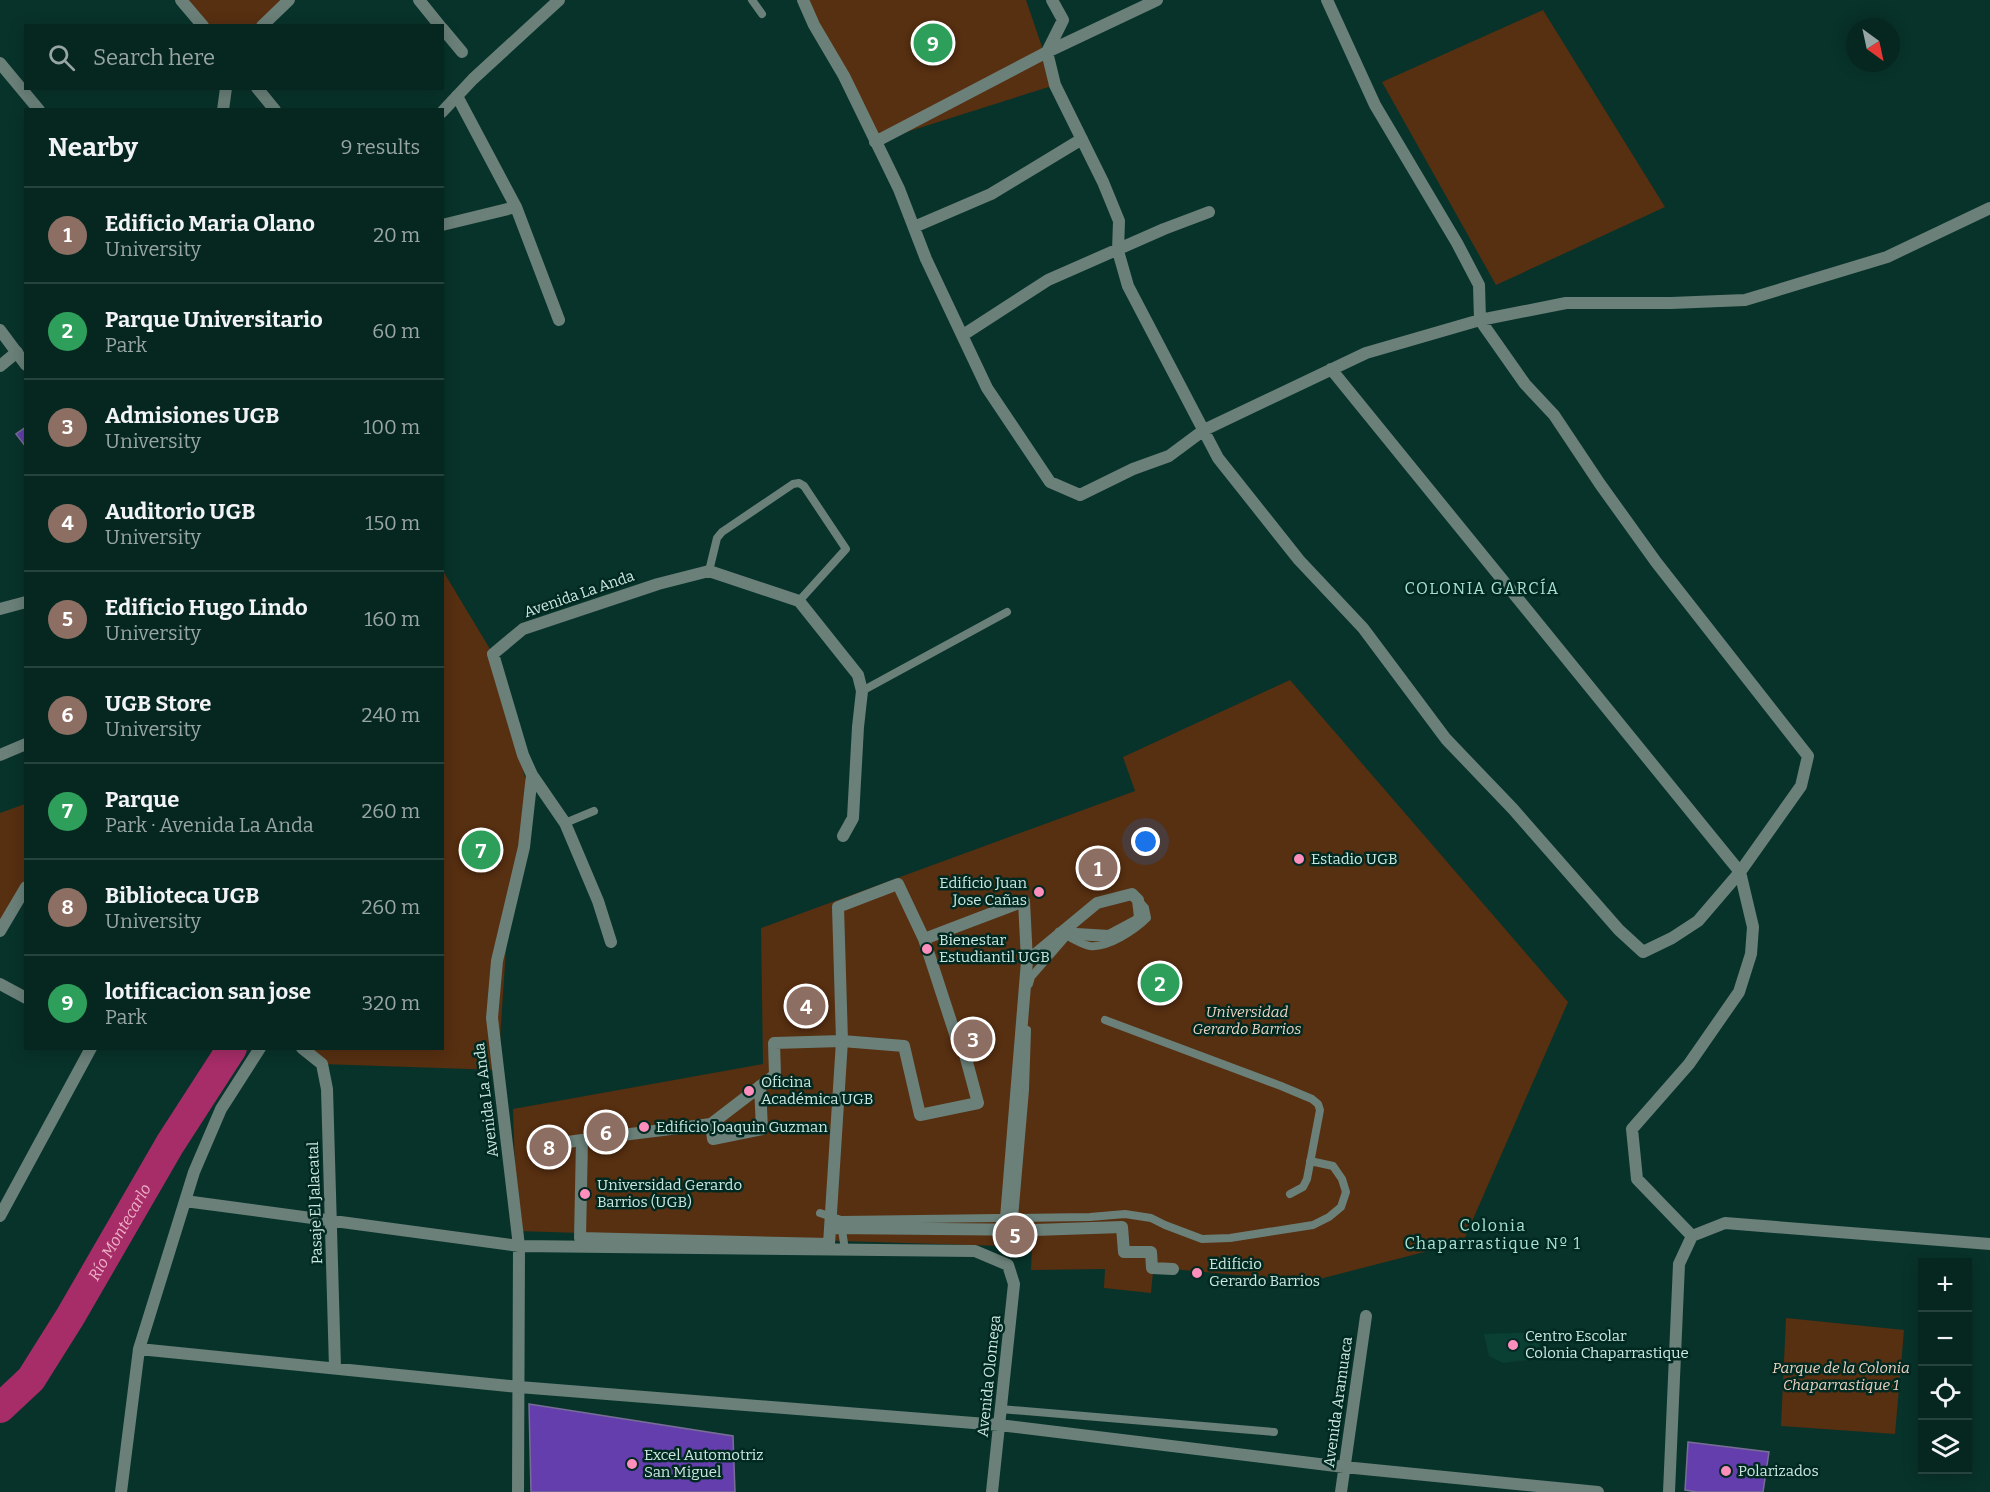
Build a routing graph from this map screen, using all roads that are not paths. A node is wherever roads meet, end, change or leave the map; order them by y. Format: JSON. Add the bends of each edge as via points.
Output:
{"nodes":[{"id":1,"x":181,"y":0,"type":"edge"},
{"id":2,"x":289,"y":0,"type":"edge"},
{"id":3,"x":419,"y":0,"type":"edge"},
{"id":4,"x":559,"y":0,"type":"edge"},
{"id":5,"x":753,"y":0,"type":"edge"},
{"id":6,"x":803,"y":0,"type":"edge"},
{"id":7,"x":1052,"y":0,"type":"edge"},
{"id":8,"x":1157,"y":0,"type":"edge"},
{"id":9,"x":1327,"y":0,"type":"edge"},
{"id":10,"x":762,"y":14,"type":"dead end"},
{"id":11,"x":201,"y":24,"type":"edge"},
{"id":12,"x":264,"y":24,"type":"edge"},
{"id":13,"x":439,"y":24,"type":"edge"},
{"id":14,"x":444,"y":31,"type":"edge"},
{"id":15,"x":462,"y":52,"type":"dead end"},
{"id":16,"x":1047,"y":52,"type":"junction"},
{"id":17,"x":0,"y":63,"type":"edge"},
{"id":18,"x":226,"y":90,"type":"edge"},
{"id":19,"x":259,"y":90,"type":"edge"},
{"id":20,"x":456,"y":96,"type":"junction"},
{"id":21,"x":37,"y":108,"type":"edge"},
{"id":22,"x":224,"y":108,"type":"edge"},
{"id":23,"x":273,"y":108,"type":"edge"},
{"id":24,"x":444,"y":110,"type":"edge"},
{"id":25,"x":1082,"y":139,"type":"junction"},
{"id":26,"x":875,"y":142,"type":"junction"},
{"id":27,"x":516,"y":207,"type":"junction"},
{"id":28,"x":1990,"y":208,"type":"edge"},
{"id":29,"x":1209,"y":212,"type":"dead end"},
{"id":30,"x":444,"y":225,"type":"edge"},
{"id":31,"x":914,"y":227,"type":"junction"},
{"id":32,"x":1118,"y":250,"type":"junction"},
{"id":33,"x":1480,"y":320,"type":"junction"},
{"id":34,"x":560,"y":321,"type":"dead end"},
{"id":35,"x":0,"y":330,"type":"edge"},
{"id":36,"x":963,"y":335,"type":"junction"},
{"id":37,"x":17,"y":352,"type":"junction"},
{"id":38,"x":24,"y":361,"type":"edge"},
{"id":39,"x":0,"y":366,"type":"edge"},
{"id":40,"x":1331,"y":369,"type":"junction"},
{"id":41,"x":1204,"y":430,"type":"junction"},
{"id":42,"x":709,"y":571,"type":"junction"},
{"id":43,"x":799,"y":602,"type":"junction"},
{"id":44,"x":24,"y":603,"type":"edge"},
{"id":45,"x":0,"y":609,"type":"edge"},
{"id":46,"x":1007,"y":612,"type":"dead end"},
{"id":47,"x":862,"y":691,"type":"junction"},
{"id":48,"x":24,"y":745,"type":"edge"},
{"id":49,"x":0,"y":755,"type":"edge"},
{"id":50,"x":532,"y":775,"type":"junction"},
{"id":51,"x":594,"y":811,"type":"dead end"},
{"id":52,"x":565,"y":824,"type":"junction"},
{"id":53,"x":843,"y":836,"type":"dead end"},
{"id":54,"x":1740,"y":872,"type":"junction"},
{"id":55,"x":24,"y":890,"type":"edge"},
{"id":56,"x":0,"y":931,"type":"edge"},
{"id":57,"x":1065,"y":934,"type":"junction"},
{"id":58,"x":924,"y":939,"type":"junction"},
{"id":59,"x":611,"y":942,"type":"dead end"},
{"id":60,"x":1027,"y":961,"type":"junction"},
{"id":61,"x":0,"y":984,"type":"edge"},
{"id":62,"x":24,"y":997,"type":"edge"},
{"id":63,"x":1105,"y":1020,"type":"dead end"},
{"id":64,"x":842,"y":1041,"type":"junction"},
{"id":65,"x":90,"y":1050,"type":"edge"},
{"id":66,"x":259,"y":1050,"type":"edge"},
{"id":67,"x":304,"y":1050,"type":"edge"},
{"id":68,"x":760,"y":1086,"type":"junction"},
{"id":69,"x":711,"y":1124,"type":"junction"},
{"id":70,"x":582,"y":1140,"type":"junction"},
{"id":71,"x":547,"y":1145,"type":"dead end"},
{"id":72,"x":1310,"y":1161,"type":"junction"},
{"id":73,"x":1290,"y":1194,"type":"dead end"},
{"id":74,"x":185,"y":1201,"type":"junction"},
{"id":75,"x":0,"y":1216,"type":"edge"},
{"id":76,"x":331,"y":1220,"type":"junction"},
{"id":77,"x":833,"y":1221,"type":"junction"},
{"id":78,"x":1008,"y":1222,"type":"junction"},
{"id":79,"x":1692,"y":1236,"type":"junction"},
{"id":80,"x":1990,"y":1244,"type":"edge"},
{"id":81,"x":519,"y":1246,"type":"junction"},
{"id":82,"x":845,"y":1250,"type":"junction"},
{"id":83,"x":1173,"y":1269,"type":"dead end"},
{"id":84,"x":1366,"y":1316,"type":"dead end"},
{"id":85,"x":139,"y":1349,"type":"junction"},
{"id":86,"x":335,"y":1368,"type":"junction"},
{"id":87,"x":519,"y":1387,"type":"junction"},
{"id":88,"x":1000,"y":1408,"type":"junction"},
{"id":89,"x":999,"y":1425,"type":"junction"},
{"id":90,"x":1274,"y":1432,"type":"dead end"},
{"id":91,"x":1344,"y":1467,"type":"junction"},
{"id":92,"x":121,"y":1492,"type":"edge"},
{"id":93,"x":518,"y":1492,"type":"edge"},
{"id":94,"x":992,"y":1492,"type":"edge"},
{"id":95,"x":1341,"y":1492,"type":"edge"},
{"id":96,"x":1598,"y":1492,"type":"edge"},
{"id":97,"x":1669,"y":1492,"type":"edge"}],
"edges":[{"from":1,"to":11,"type":"street"},
{"from":2,"to":12,"type":"street"},
{"from":3,"to":13,"type":"street"},
{"from":4,"to":20,"type":"street"},
{"from":5,"to":10,"type":"lane"},
{"from":6,"to":26,"type":"street"},
{"from":7,"to":16,"type":"street","via":[[1063,20]]},
{"from":8,"to":16,"type":"street"},
{"from":9,"to":33,"type":"street","via":[[1375,105],[1479,285]]},
{"from":14,"to":15,"type":"street"},
{"from":16,"to":25,"type":"street","via":[[1055,85]]},
{"from":16,"to":26,"type":"street"},
{"from":17,"to":21,"type":"street"},
{"from":18,"to":22,"type":"street"},
{"from":19,"to":23,"type":"street"},
{"from":20,"to":24,"type":"street"},
{"from":20,"to":27,"type":"street"},
{"from":25,"to":31,"type":"street","via":[[992,194]]},
{"from":25,"to":32,"type":"street","via":[[1119,222]]},
{"from":26,"to":31,"type":"street"},
{"from":27,"to":30,"type":"street"},
{"from":27,"to":34,"type":"street"},
{"from":28,"to":33,"type":"street","via":[[1887,257],[1745,300],[1566,303]]},
{"from":29,"to":32,"type":"street"},
{"from":31,"to":36,"type":"street"},
{"from":32,"to":36,"type":"street","via":[[1048,280]]},
{"from":32,"to":41,"type":"street","via":[[1128,286]]},
{"from":33,"to":40,"type":"street","via":[[1366,353]]},
{"from":33,"to":54,"type":"street","via":[[1525,384],[1554,415],[1656,562],[1808,756],[1802,786]]},
{"from":35,"to":37,"type":"street"},
{"from":36,"to":41,"type":"street","via":[[987,388],[1050,482],[1080,495],[1169,456]]},
{"from":37,"to":38,"type":"street"},
{"from":37,"to":39,"type":"street"},
{"from":40,"to":41,"type":"street"},
{"from":40,"to":54,"type":"street"},
{"from":41,"to":54,"type":"street","via":[[1218,458],[1299,560],[1363,628],[1446,739],[1643,952],[1698,921]]},
{"from":42,"to":43,"type":"street"},
{"from":42,"to":43,"type":"lane","via":[[722,532],[799,483],[846,549]]},
{"from":42,"to":50,"type":"street","name":"Avenida La Anda","via":[[523,629],[494,654]]},
{"from":43,"to":47,"type":"street","via":[[858,675]]},
{"from":44,"to":45,"type":"street"},
{"from":46,"to":47,"type":"lane"},
{"from":47,"to":53,"type":"street","via":[[853,818]]},
{"from":48,"to":49,"type":"street"},
{"from":50,"to":52,"type":"street"},
{"from":50,"to":81,"type":"street","name":"Avenida La Anda","via":[[524,847],[497,961],[492,1018]]},
{"from":51,"to":52,"type":"lane"},
{"from":52,"to":59,"type":"street"},
{"from":54,"to":79,"type":"street","via":[[1753,927],[1751,954],[1739,992],[1689,1064],[1632,1129],[1637,1179]]},
{"from":55,"to":56,"type":"street"},
{"from":57,"to":57,"type":"street","via":[[1097,903],[1134,897],[1140,917],[1137,921],[1109,936]]},
{"from":57,"to":60,"type":"street"},
{"from":57,"to":78,"type":"lane","via":[[1031,977],[1025,1090]]},
{"from":58,"to":60,"type":"street","via":[[1024,901]]},
{"from":58,"to":64,"type":"street","via":[[898,884],[838,907]]},
{"from":58,"to":64,"type":"street","via":[[956,1037],[960,1036],[978,1103],[920,1115],[904,1046]]},
{"from":60,"to":78,"type":"street"},
{"from":61,"to":62,"type":"street"},
{"from":63,"to":72,"type":"lane","via":[[1312,1099],[1320,1110]]},
{"from":64,"to":68,"type":"street","via":[[774,1043],[775,1075]]},
{"from":64,"to":77,"type":"street"},
{"from":65,"to":75,"type":"street"},
{"from":66,"to":74,"type":"street","via":[[221,1109]]},
{"from":67,"to":76,"type":"street","name":"Pasaje El Jalacatal","via":[[322,1064],[327,1089]]},
{"from":68,"to":69,"type":"street"},
{"from":68,"to":69,"type":"street","via":[[762,1129],[713,1139]]},
{"from":69,"to":70,"type":"street"},
{"from":70,"to":71,"type":"street"},
{"from":70,"to":77,"type":"street","via":[[580,1238],[830,1244]]},
{"from":72,"to":73,"type":"lane","via":[[1303,1186]]},
{"from":72,"to":78,"type":"lane","via":[[1333,1166],[1347,1192],[1341,1207],[1313,1225],[1202,1239],[1134,1215]]},
{"from":74,"to":76,"type":"street"},
{"from":74,"to":85,"type":"street"},
{"from":76,"to":81,"type":"street"},
{"from":76,"to":86,"type":"street","name":"Pasaje El Jalacatal"},
{"from":77,"to":78,"type":"street"},
{"from":77,"to":82,"type":"lane"},
{"from":78,"to":83,"type":"street","via":[[1122,1227],[1124,1251],[1151,1252],[1152,1268]]},
{"from":79,"to":80,"type":"street","via":[[1725,1223]]},
{"from":79,"to":97,"type":"street","via":[[1679,1264]]},
{"from":81,"to":82,"type":"street"},
{"from":81,"to":87,"type":"street","name":"Avenida La Anda"},
{"from":82,"to":88,"type":"street","name":"Avenida Olomega","via":[[975,1251],[1008,1265],[1014,1284]]},
{"from":84,"to":91,"type":"street","name":"Avenida Aramuaca"},
{"from":85,"to":86,"type":"street"},
{"from":85,"to":92,"type":"street"},
{"from":86,"to":87,"type":"street"},
{"from":87,"to":89,"type":"street"},
{"from":87,"to":93,"type":"street","name":"Avenida La Anda"},
{"from":88,"to":89,"type":"street","name":"Avenida Olomega"},
{"from":88,"to":90,"type":"lane"},
{"from":89,"to":91,"type":"street"},
{"from":89,"to":94,"type":"street","name":"Avenida Olomega"},
{"from":91,"to":95,"type":"street","name":"Avenida Aramuaca"},
{"from":91,"to":96,"type":"street"}]}
